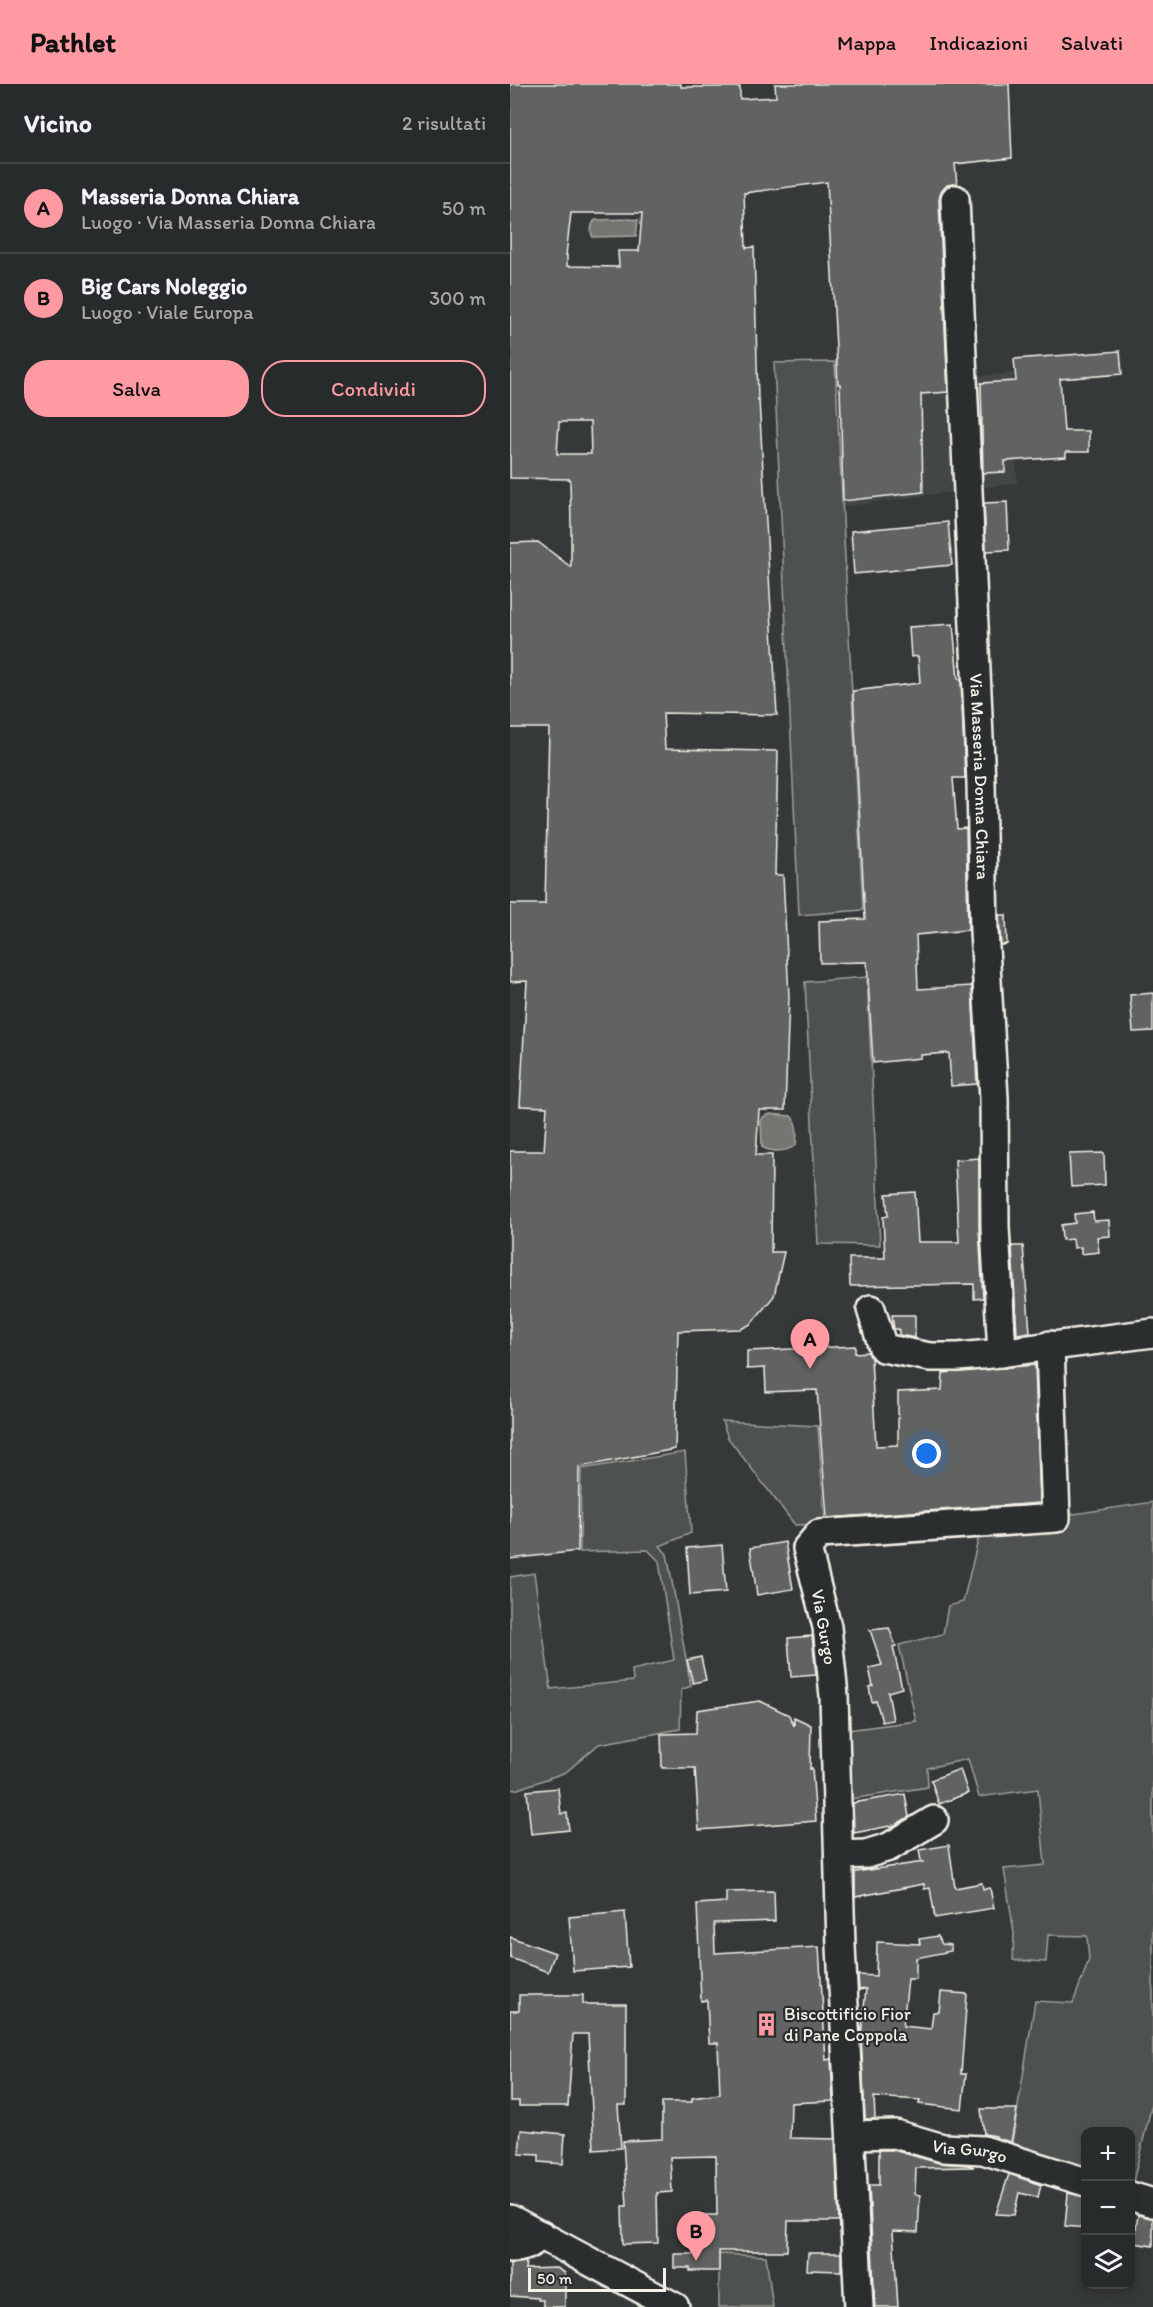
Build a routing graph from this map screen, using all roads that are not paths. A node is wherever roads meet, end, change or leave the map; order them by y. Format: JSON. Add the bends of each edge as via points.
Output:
{"nodes":[{"id":1,"x":955,"y":199,"type":"dead end"},
{"id":2,"x":871,"y":1309,"type":"dead end"},
{"id":3,"x":1153,"y":1333,"type":"edge"},
{"id":4,"x":1050,"y":1345,"type":"junction"},
{"id":5,"x":1002,"y":1353,"type":"junction"},
{"id":6,"x":934,"y":1820,"type":"dead end"},
{"id":7,"x":839,"y":1855,"type":"junction"},
{"id":8,"x":852,"y":2134,"type":"junction"},
{"id":9,"x":1083,"y":2181,"type":"edge"},
{"id":10,"x":1135,"y":2197,"type":"edge"},
{"id":11,"x":1153,"y":2203,"type":"edge"},
{"id":12,"x":510,"y":2219,"type":"edge"},
{"id":13,"x":540,"y":2235,"type":"junction"},
{"id":14,"x":510,"y":2248,"type":"edge"},
{"id":15,"x":675,"y":2307,"type":"edge"},
{"id":16,"x":859,"y":2307,"type":"edge"}],
"edges":[{"from":1,"to":5,"type":"street","name":"Via Masseria Donna Chiara"},
{"from":2,"to":5,"type":"street","via":[[879,1340],[890,1351],[930,1357]]},
{"from":3,"to":4,"type":"street"},
{"from":4,"to":5,"type":"street"},
{"from":4,"to":7,"type":"street","name":"Via Gurgo","via":[[1056,1518],[819,1534],[807,1548],[827,1628],[831,1662]]},
{"from":6,"to":7,"type":"street","via":[[889,1847],[866,1854]]},
{"from":7,"to":8,"type":"street","name":"Via Gurgo"},
{"from":8,"to":9,"type":"street","name":"Via Gurgo","via":[[896,2134],[943,2148],[983,2150]]},
{"from":8,"to":16,"type":"street","name":"Via Gurgo"},
{"from":10,"to":11,"type":"street"},
{"from":12,"to":13,"type":"street"},
{"from":13,"to":14,"type":"street","via":[[530,2245]]},
{"from":13,"to":15,"type":"street"}]}
